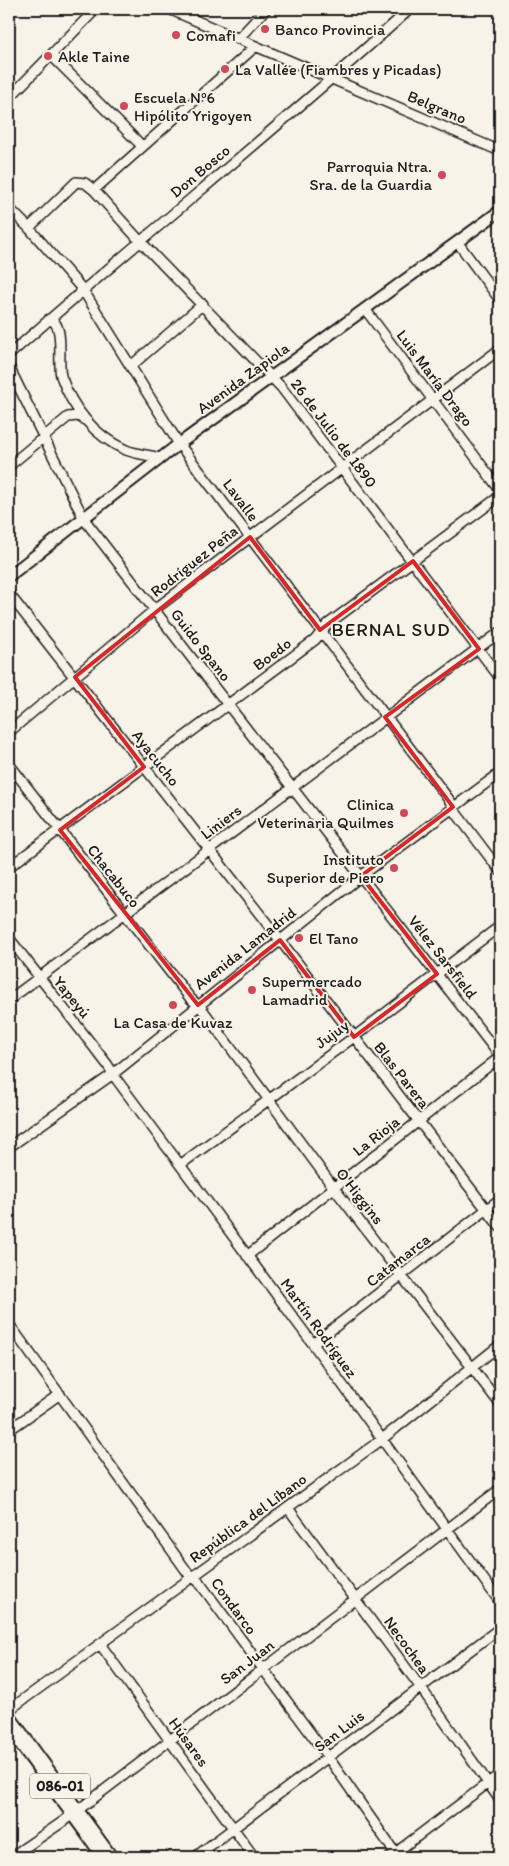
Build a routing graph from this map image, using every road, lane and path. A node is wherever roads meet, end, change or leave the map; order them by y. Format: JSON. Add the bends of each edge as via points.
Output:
{"nodes":[{"id":1,"x":96,"y":9,"type":"edge"},
{"id":2,"x":169,"y":9,"type":"edge"},
{"id":3,"x":266,"y":9,"type":"edge"},
{"id":4,"x":410,"y":9,"type":"edge"},
{"id":5,"x":238,"y":39,"type":"junction"},
{"id":6,"x":256,"y":46,"type":"junction"},
{"id":7,"x":51,"y":55,"type":"junction"},
{"id":8,"x":333,"y":78,"type":"junction"},
{"id":9,"x":9,"y":98,"type":"edge"},
{"id":10,"x":142,"y":146,"type":"junction"},
{"id":11,"x":500,"y":151,"type":"edge"},
{"id":12,"x":94,"y":190,"type":"junction"},
{"id":13,"x":9,"y":208,"type":"edge"},
{"id":14,"x":500,"y":211,"type":"edge"},
{"id":15,"x":29,"y":228,"type":"junction"},
{"id":16,"x":140,"y":241,"type":"junction"},
{"id":17,"x":458,"y":243,"type":"junction"},
{"id":18,"x":83,"y":290,"type":"junction"},
{"id":19,"x":500,"y":300,"type":"edge"},
{"id":20,"x":203,"y":304,"type":"junction"},
{"id":21,"x":65,"y":305,"type":"junction"},
{"id":22,"x":365,"y":309,"type":"junction"},
{"id":23,"x":49,"y":319,"type":"junction"},
{"id":24,"x":59,"y":330,"type":"junction"},
{"id":25,"x":500,"y":349,"type":"edge"},
{"id":26,"x":9,"y":355,"type":"edge"},
{"id":27,"x":131,"y":366,"type":"junction"},
{"id":28,"x":9,"y":367,"type":"edge"},
{"id":29,"x":271,"y":376,"type":"junction"},
{"id":30,"x":432,"y":400,"type":"junction"},
{"id":31,"x":86,"y":420,"type":"junction"},
{"id":32,"x":43,"y":437,"type":"junction"},
{"id":33,"x":179,"y":444,"type":"junction"},
{"id":34,"x":160,"y":458,"type":"junction"},
{"id":35,"x":9,"y":466,"type":"edge"},
{"id":36,"x":341,"y":468,"type":"junction"},
{"id":37,"x":500,"y":490,"type":"edge"},
{"id":38,"x":500,"y":496,"type":"edge"},
{"id":39,"x":84,"y":519,"type":"junction"},
{"id":40,"x":250,"y":537,"type":"junction"},
{"id":41,"x":413,"y":561,"type":"junction"},
{"id":42,"x":9,"y":576,"type":"edge"},
{"id":43,"x":9,"y":594,"type":"edge"},
{"id":44,"x":155,"y":610,"type":"junction"},
{"id":45,"x":322,"y":632,"type":"junction"},
{"id":46,"x":500,"y":632,"type":"edge"},
{"id":47,"x":479,"y":649,"type":"junction"},
{"id":48,"x":75,"y":677,"type":"junction"},
{"id":49,"x":500,"y":678,"type":"edge"},
{"id":50,"x":228,"y":705,"type":"junction"},
{"id":51,"x":385,"y":717,"type":"junction"},
{"id":52,"x":9,"y":732,"type":"edge"},
{"id":53,"x":9,"y":764,"type":"edge"},
{"id":54,"x":144,"y":767,"type":"junction"},
{"id":55,"x":500,"y":773,"type":"edge"},
{"id":56,"x":292,"y":788,"type":"junction"},
{"id":57,"x":453,"y":807,"type":"junction"},
{"id":58,"x":60,"y":830,"type":"junction"},
{"id":59,"x":208,"y":850,"type":"junction"},
{"id":60,"x":9,"y":867,"type":"edge"},
{"id":61,"x":500,"y":871,"type":"edge"},
{"id":62,"x":361,"y":876,"type":"junction"},
{"id":63,"x":125,"y":914,"type":"junction"},
{"id":64,"x":500,"y":926,"type":"edge"},
{"id":65,"x":9,"y":938,"type":"edge"},
{"id":66,"x":280,"y":940,"type":"junction"},
{"id":67,"x":437,"y":974,"type":"junction"},
{"id":68,"x":38,"y":978,"type":"junction"},
{"id":69,"x":9,"y":1000,"type":"edge"},
{"id":70,"x":198,"y":1005,"type":"junction"},
{"id":71,"x":354,"y":1037,"type":"junction"},
{"id":72,"x":500,"y":1057,"type":"edge"},
{"id":73,"x":113,"y":1074,"type":"junction"},
{"id":74,"x":268,"y":1099,"type":"junction"},
{"id":75,"x":419,"y":1121,"type":"junction"},
{"id":76,"x":10,"y":1145,"type":"edge"},
{"id":77,"x":180,"y":1165,"type":"junction"},
{"id":78,"x":334,"y":1188,"type":"junction"},
{"id":79,"x":500,"y":1199,"type":"edge"},
{"id":80,"x":487,"y":1210,"type":"junction"},
{"id":81,"x":500,"y":1228,"type":"edge"},
{"id":82,"x":247,"y":1256,"type":"junction"},
{"id":83,"x":402,"y":1275,"type":"junction"},
{"id":84,"x":9,"y":1324,"type":"edge"},
{"id":85,"x":313,"y":1344,"type":"junction"},
{"id":86,"x":500,"y":1345,"type":"edge"},
{"id":87,"x":472,"y":1367,"type":"junction"},
{"id":88,"x":60,"y":1394,"type":"junction"},
{"id":89,"x":500,"y":1404,"type":"edge"},
{"id":90,"x":9,"y":1430,"type":"edge"},
{"id":91,"x":381,"y":1440,"type":"junction"},
{"id":92,"x":500,"y":1488,"type":"edge"},
{"id":93,"x":288,"y":1508,"type":"junction"},
{"id":94,"x":447,"y":1530,"type":"junction"},
{"id":95,"x":192,"y":1576,"type":"junction"},
{"id":96,"x":356,"y":1600,"type":"junction"},
{"id":97,"x":500,"y":1602,"type":"edge"},
{"id":98,"x":500,"y":1628,"type":"edge"},
{"id":99,"x":100,"y":1644,"type":"junction"},
{"id":100,"x":262,"y":1670,"type":"junction"},
{"id":101,"x":421,"y":1688,"type":"junction"},
{"id":102,"x":9,"y":1710,"type":"edge"},
{"id":103,"x":9,"y":1715,"type":"edge"},
{"id":104,"x":9,"y":1729,"type":"edge"},
{"id":105,"x":169,"y":1740,"type":"junction"},
{"id":106,"x":328,"y":1757,"type":"junction"},
{"id":107,"x":500,"y":1774,"type":"edge"},
{"id":108,"x":488,"y":1784,"type":"junction"},
{"id":109,"x":500,"y":1800,"type":"edge"},
{"id":110,"x":74,"y":1812,"type":"junction"},
{"id":111,"x":233,"y":1828,"type":"junction"},
{"id":112,"x":395,"y":1856,"type":"edge"},
{"id":113,"x":11,"y":1857,"type":"edge"},
{"id":114,"x":103,"y":1857,"type":"edge"},
{"id":115,"x":112,"y":1857,"type":"edge"},
{"id":116,"x":195,"y":1857,"type":"edge"},
{"id":117,"x":254,"y":1857,"type":"edge"}],
"edges":[{"from":1,"to":7,"type":"street"},
{"from":2,"to":5,"type":"street","name":"Belgrano"},
{"from":3,"to":5,"type":"street"},
{"from":4,"to":8,"type":"street","name":"Don Bosco"},
{"from":5,"to":6,"type":"street","name":"Belgrano"},
{"from":6,"to":8,"type":"street","name":"Belgrano"},
{"from":6,"to":10,"type":"street"},
{"from":7,"to":9,"type":"street"},
{"from":7,"to":10,"type":"street"},
{"from":8,"to":11,"type":"street","name":"Belgrano"},
{"from":8,"to":16,"type":"street","name":"Don Bosco"},
{"from":10,"to":12,"type":"street"},
{"from":12,"to":15,"type":"street","name":"26 de Julio de 1890","via":[[85,183],[73,184]]},
{"from":12,"to":16,"type":"street","name":"26 de Julio de 1890"},
{"from":13,"to":15,"type":"street","name":"Lavalle"},
{"from":14,"to":17,"type":"main road","name":"Avenida Zapiola"},
{"from":15,"to":18,"type":"street","name":"Lavalle"},
{"from":16,"to":18,"type":"street","name":"Don Bosco"},
{"from":16,"to":20,"type":"street","name":"26 de Julio de 1890"},
{"from":17,"to":19,"type":"street"},
{"from":17,"to":22,"type":"main road","name":"Avenida Zapiola"},
{"from":18,"to":21,"type":"street","name":"Don Bosco"},
{"from":18,"to":27,"type":"street","name":"Lavalle"},
{"from":20,"to":27,"type":"street"},
{"from":20,"to":29,"type":"street","name":"26 de Julio de 1890"},
{"from":21,"to":23,"type":"street","name":"Don Bosco"},
{"from":21,"to":24,"type":"street"},
{"from":22,"to":29,"type":"main road","name":"Avenida Zapiola"},
{"from":22,"to":30,"type":"street","name":"Luis María Drago"},
{"from":23,"to":24,"type":"street","via":[[57,323]]},
{"from":23,"to":26,"type":"street","name":"Don Bosco"},
{"from":24,"to":31,"type":"street","via":[[60,372]]},
{"from":25,"to":30,"type":"street","name":"Rodríguez Peña"},
{"from":27,"to":33,"type":"street","name":"Lavalle"},
{"from":28,"to":32,"type":"street","name":"Guido Spano"},
{"from":29,"to":33,"type":"main road","name":"Avenida Zapiola"},
{"from":29,"to":36,"type":"street","name":"26 de Julio de 1890"},
{"from":30,"to":36,"type":"street","name":"Rodríguez Peña"},
{"from":30,"to":37,"type":"street","name":"Luis María Drago"},
{"from":31,"to":32,"type":"street","via":[[78,416],[68,417]]},
{"from":31,"to":34,"type":"street","via":[[118,446]]},
{"from":32,"to":35,"type":"street"},
{"from":32,"to":39,"type":"street","name":"Guido Spano"},
{"from":33,"to":34,"type":"main road","name":"Avenida Zapiola"},
{"from":33,"to":40,"type":"street","name":"Lavalle"},
{"from":34,"to":39,"type":"main road","name":"Avenida Zapiola"},
{"from":36,"to":40,"type":"street","name":"Rodríguez Peña"},
{"from":36,"to":41,"type":"street","name":"26 de Julio de 1890"},
{"from":38,"to":41,"type":"street","name":"Boedo"},
{"from":39,"to":42,"type":"main road","name":"Avenida Zapiola"},
{"from":39,"to":44,"type":"street","name":"Guido Spano"},
{"from":40,"to":44,"type":"street","name":"Rodríguez Peña"},
{"from":40,"to":45,"type":"street","name":"Lavalle"},
{"from":41,"to":45,"type":"street","name":"Boedo","via":[[328,624]]},
{"from":41,"to":47,"type":"street","name":"26 de Julio de 1890"},
{"from":43,"to":48,"type":"street","name":"Ayacucho"},
{"from":44,"to":48,"type":"street","name":"Rodríguez Peña"},
{"from":44,"to":50,"type":"street","name":"Guido Spano"},
{"from":45,"to":50,"type":"street","name":"Boedo"},
{"from":45,"to":51,"type":"street","name":"Lavalle"},
{"from":46,"to":47,"type":"street","name":"Liniers"},
{"from":47,"to":49,"type":"street","name":"26 de Julio de 1890"},
{"from":47,"to":51,"type":"street","name":"Liniers"},
{"from":48,"to":52,"type":"street","name":"Rodríguez Peña"},
{"from":48,"to":54,"type":"street","name":"Ayacucho"},
{"from":50,"to":54,"type":"street","name":"Boedo"},
{"from":50,"to":56,"type":"street","name":"Guido Spano"},
{"from":51,"to":56,"type":"street","name":"Liniers"},
{"from":51,"to":57,"type":"street","name":"Lavalle"},
{"from":53,"to":58,"type":"street","name":"Chacabuco"},
{"from":54,"to":58,"type":"street","name":"Boedo"},
{"from":54,"to":59,"type":"street","name":"Ayacucho"},
{"from":55,"to":57,"type":"street","name":"Avenida Lamadrid"},
{"from":56,"to":59,"type":"street","name":"Liniers"},
{"from":56,"to":62,"type":"street","name":"Guido Spano"},
{"from":57,"to":61,"type":"street","name":"Lavalle"},
{"from":57,"to":62,"type":"street","name":"Avenida Lamadrid"},
{"from":58,"to":60,"type":"street","name":"Boedo"},
{"from":58,"to":63,"type":"street","name":"Chacabuco"},
{"from":59,"to":63,"type":"street","name":"Liniers"},
{"from":59,"to":66,"type":"street","name":"Ayacucho"},
{"from":62,"to":66,"type":"street","name":"Avenida Lamadrid"},
{"from":62,"to":67,"type":"street","name":"Vélez Sarsfield"},
{"from":63,"to":68,"type":"street","name":"Liniers"},
{"from":63,"to":70,"type":"street","name":"Chacabuco"},
{"from":64,"to":67,"type":"street","name":"Jujuy"},
{"from":65,"to":68,"type":"street","name":"Yapeyú"},
{"from":66,"to":70,"type":"street","name":"Avenida Lamadrid"},
{"from":66,"to":71,"type":"street","name":"Blas Parera"},
{"from":67,"to":71,"type":"street","name":"Jujuy"},
{"from":67,"to":72,"type":"street","name":"Vélez Sarsfield"},
{"from":68,"to":69,"type":"street","name":"Liniers"},
{"from":68,"to":73,"type":"street","name":"Yapeyú"},
{"from":70,"to":73,"type":"street","name":"Avenida Lamadrid"},
{"from":70,"to":74,"type":"street","name":"O'Higgins"},
{"from":71,"to":74,"type":"street","name":"Jujuy"},
{"from":71,"to":75,"type":"street","name":"Blas Parera"},
{"from":72,"to":75,"type":"street","name":"La Rioja"},
{"from":73,"to":76,"type":"street","name":"Avenida Lamadrid"},
{"from":73,"to":77,"type":"street","name":"Martín Rodríguez"},
{"from":74,"to":77,"type":"street","name":"Jujuy"},
{"from":74,"to":78,"type":"street","name":"O'Higgins"},
{"from":75,"to":78,"type":"street","name":"La Rioja"},
{"from":75,"to":80,"type":"street","name":"Blas Parera"},
{"from":77,"to":82,"type":"street","name":"Martín Rodríguez"},
{"from":78,"to":82,"type":"street","name":"La Rioja"},
{"from":78,"to":83,"type":"street","name":"O'Higgins"},
{"from":79,"to":80,"type":"street","name":"Catamarca"},
{"from":80,"to":81,"type":"street","name":"Blas Parera"},
{"from":80,"to":83,"type":"street","name":"Catamarca"},
{"from":82,"to":85,"type":"street","name":"Martín Rodríguez"},
{"from":83,"to":85,"type":"street","name":"Catamarca"},
{"from":83,"to":87,"type":"street","name":"O'Higgins"},
{"from":84,"to":88,"type":"street","name":"Condarco"},
{"from":85,"to":91,"type":"street","name":"Martín Rodríguez"},
{"from":86,"to":87,"type":"street","name":"República del Líbano"},
{"from":87,"to":89,"type":"street","name":"O'Higgins"},
{"from":87,"to":91,"type":"street","name":"República del Líbano"},
{"from":88,"to":90,"type":"street"},
{"from":88,"to":95,"type":"street","name":"Condarco"},
{"from":91,"to":93,"type":"street","name":"República del Líbano"},
{"from":91,"to":94,"type":"street","name":"Martín Rodríguez"},
{"from":92,"to":94,"type":"street","name":"San Juan"},
{"from":93,"to":95,"type":"street","name":"República del Líbano"},
{"from":93,"to":96,"type":"street","name":"Necochea"},
{"from":94,"to":96,"type":"street","name":"San Juan"},
{"from":94,"to":97,"type":"street","name":"Martín Rodríguez"},
{"from":95,"to":99,"type":"street","name":"República del Líbano"},
{"from":95,"to":100,"type":"street","name":"Condarco"},
{"from":96,"to":100,"type":"street","name":"San Juan"},
{"from":96,"to":101,"type":"street","name":"Necochea"},
{"from":98,"to":101,"type":"street","name":"San Luis"},
{"from":99,"to":102,"type":"street","name":"República del Líbano"},
{"from":99,"to":105,"type":"street","name":"Húsares"},
{"from":100,"to":105,"type":"street","name":"San Juan"},
{"from":100,"to":106,"type":"street","name":"Condarco"},
{"from":101,"to":106,"type":"street","name":"San Luis"},
{"from":101,"to":108,"type":"street","name":"Necochea"},
{"from":103,"to":110,"type":"main road","number":"086-01"},
{"from":104,"to":110,"type":"main road","number":"086-01"},
{"from":105,"to":110,"type":"street","name":"San Juan"},
{"from":105,"to":111,"type":"street","name":"Húsares"},
{"from":106,"to":111,"type":"street","name":"San Luis"},
{"from":106,"to":112,"type":"street","name":"Condarco"},
{"from":107,"to":108,"type":"street"},
{"from":108,"to":109,"type":"street","name":"Necochea"},
{"from":108,"to":112,"type":"street"},
{"from":110,"to":113,"type":"street","name":"San Juan"},
{"from":110,"to":114,"type":"main road","number":"086-01"},
{"from":110,"to":115,"type":"main road","number":"086-01"},
{"from":111,"to":116,"type":"street","name":"San Luis"},
{"from":111,"to":117,"type":"street","name":"Húsares"}]}
